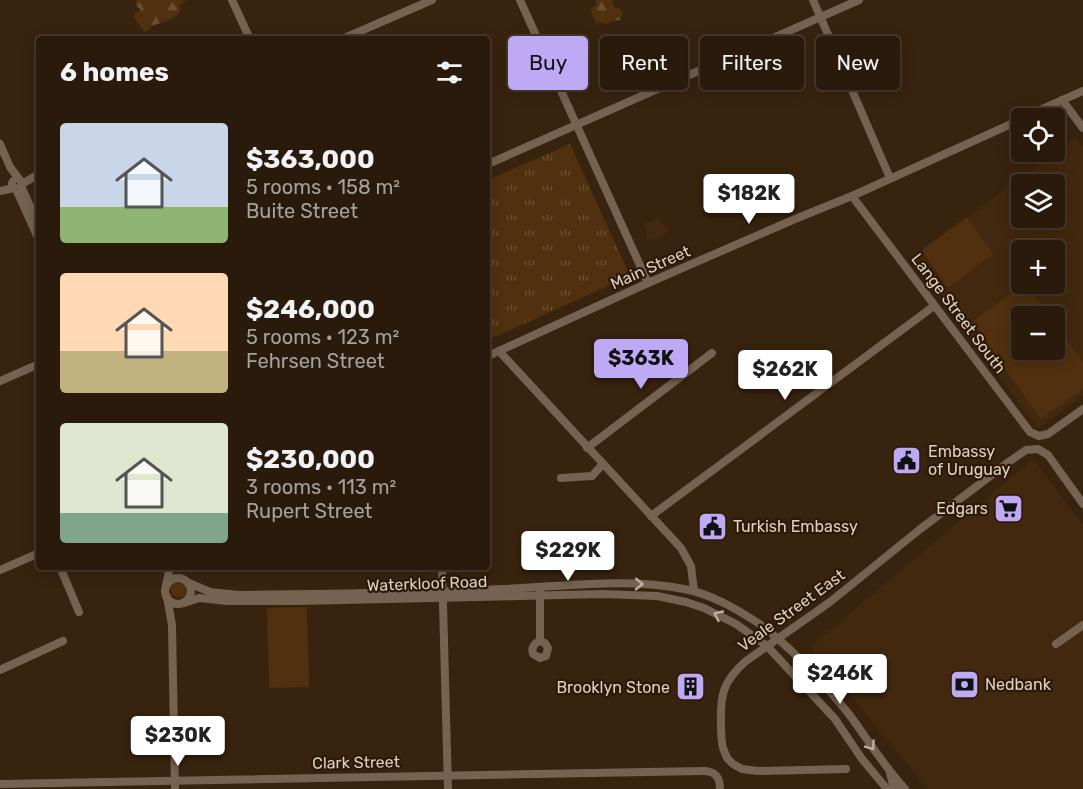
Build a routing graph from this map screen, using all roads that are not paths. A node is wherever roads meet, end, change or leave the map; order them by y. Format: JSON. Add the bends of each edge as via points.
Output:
{"nodes":[{"id":1,"x":232,"y":0,"type":"edge"},
{"id":2,"x":432,"y":0,"type":"edge"},
{"id":3,"x":520,"y":0,"type":"edge"},
{"id":4,"x":813,"y":0,"type":"edge"},
{"id":5,"x":859,"y":0,"type":"edge"},
{"id":6,"x":820,"y":17,"type":"junction"},
{"id":7,"x":249,"y":36,"type":"edge"},
{"id":8,"x":349,"y":36,"type":"edge"},
{"id":9,"x":1083,"y":91,"type":"edge"},
{"id":10,"x":1062,"y":100,"type":"junction"},
{"id":11,"x":1045,"y":108,"type":"edge"},
{"id":12,"x":1011,"y":124,"type":"edge"},
{"id":13,"x":577,"y":125,"type":"junction"},
{"id":14,"x":1083,"y":128,"type":"edge"},
{"id":15,"x":0,"y":144,"type":"edge"},
{"id":16,"x":490,"y":163,"type":"edge"},
{"id":17,"x":36,"y":176,"type":"edge"},
{"id":18,"x":890,"y":178,"type":"junction"},
{"id":19,"x":17,"y":184,"type":"junction"},
{"id":20,"x":0,"y":190,"type":"edge"},
{"id":21,"x":852,"y":196,"type":"junction"},
{"id":22,"x":36,"y":220,"type":"edge"},
{"id":23,"x":36,"y":232,"type":"edge"},
{"id":24,"x":648,"y":283,"type":"junction"},
{"id":25,"x":934,"y":306,"type":"junction"},
{"id":26,"x":499,"y":351,"type":"junction"},
{"id":27,"x":712,"y":353,"type":"dead end"},
{"id":28,"x":490,"y":355,"type":"edge"},
{"id":29,"x":36,"y":364,"type":"edge"},
{"id":30,"x":0,"y":381,"type":"edge"},
{"id":31,"x":1083,"y":409,"type":"edge"},
{"id":32,"x":587,"y":448,"type":"junction"},
{"id":33,"x":603,"y":464,"type":"junction"},
{"id":34,"x":561,"y":478,"type":"dead end"},
{"id":35,"x":1083,"y":504,"type":"edge"},
{"id":36,"x":651,"y":516,"type":"junction"},
{"id":37,"x":36,"y":554,"type":"edge"},
{"id":38,"x":0,"y":570,"type":"edge"},
{"id":39,"x":61,"y":570,"type":"edge"},
{"id":40,"x":169,"y":570,"type":"edge"},
{"id":41,"x":182,"y":570,"type":"edge"},
{"id":42,"x":442,"y":570,"type":"edge"},
{"id":43,"x":188,"y":582,"type":"junction"},
{"id":44,"x":166,"y":585,"type":"junction"},
{"id":45,"x":581,"y":590,"type":"junction"},
{"id":46,"x":694,"y":591,"type":"junction"},
{"id":47,"x":540,"y":592,"type":"junction"},
{"id":48,"x":443,"y":595,"type":"junction"},
{"id":49,"x":167,"y":597,"type":"junction"},
{"id":50,"x":341,"y":597,"type":"junction"},
{"id":51,"x":183,"y":603,"type":"junction"},
{"id":52,"x":79,"y":612,"type":"dead end"},
{"id":53,"x":172,"y":625,"type":"junction"},
{"id":54,"x":1083,"y":625,"type":"edge"},
{"id":55,"x":778,"y":639,"type":"junction"},
{"id":56,"x":63,"y":641,"type":"dead end"},
{"id":57,"x":540,"y":641,"type":"dead end"},
{"id":58,"x":1056,"y":644,"type":"dead end"},
{"id":59,"x":767,"y":646,"type":"junction"},
{"id":60,"x":0,"y":670,"type":"edge"},
{"id":61,"x":846,"y":769,"type":"dead end"},
{"id":62,"x":890,"y":773,"type":"junction"},
{"id":63,"x":447,"y":775,"type":"junction"},
{"id":64,"x":0,"y":784,"type":"edge"},
{"id":65,"x":175,"y":785,"type":"edge"},
{"id":66,"x":448,"y":789,"type":"edge"},
{"id":67,"x":720,"y":789,"type":"edge"},
{"id":68,"x":887,"y":789,"type":"edge"},
{"id":69,"x":896,"y":789,"type":"edge"},
{"id":70,"x":905,"y":789,"type":"edge"}],
"edges":[{"from":1,"to":7,"type":"street"},
{"from":2,"to":8,"type":"street"},
{"from":3,"to":13,"type":"street"},
{"from":4,"to":6,"type":"street"},
{"from":5,"to":6,"type":"street"},
{"from":6,"to":13,"type":"street"},
{"from":6,"to":18,"type":"street"},
{"from":9,"to":10,"type":"street","name":"Main Street"},
{"from":10,"to":11,"type":"street","name":"Main Street"},
{"from":10,"to":14,"type":"street"},
{"from":12,"to":18,"type":"street","name":"Main Street"},
{"from":13,"to":16,"type":"street"},
{"from":13,"to":24,"type":"street"},
{"from":15,"to":19,"type":"street"},
{"from":17,"to":19,"type":"street"},
{"from":18,"to":21,"type":"street","name":"Main Street"},
{"from":19,"to":20,"type":"street"},
{"from":19,"to":22,"type":"street"},
{"from":19,"to":23,"type":"street"},
{"from":21,"to":24,"type":"street","name":"Main Street"},
{"from":21,"to":25,"type":"street","name":"Lange Street South"},
{"from":24,"to":26,"type":"street","name":"Main Street"},
{"from":25,"to":31,"type":"street","name":"Lange Street South","via":[[1030,432],[1048,434]]},
{"from":25,"to":36,"type":"street"},
{"from":26,"to":28,"type":"street","name":"Main Street"},
{"from":26,"to":32,"type":"street"},
{"from":27,"to":32,"type":"street"},
{"from":29,"to":30,"type":"street"},
{"from":32,"to":33,"type":"street"},
{"from":33,"to":34,"type":"street","via":[[592,476]]},
{"from":33,"to":36,"type":"street"},
{"from":35,"to":55,"type":"street","name":"Veale Street East","via":[[1045,453],[1026,450]]},
{"from":36,"to":46,"type":"street","via":[[688,558]]},
{"from":37,"to":38,"type":"street"},
{"from":39,"to":52,"type":"street"},
{"from":40,"to":44,"type":"street"},
{"from":41,"to":43,"type":"street"},
{"from":42,"to":48,"type":"street"},
{"from":43,"to":44,"type":"street","via":[[175,578]]},
{"from":43,"to":50,"type":"street","name":"Waterkloof Road","via":[[220,594]]},
{"from":43,"to":51,"type":"street","via":[[191,594]]},
{"from":44,"to":49,"type":"street"},
{"from":45,"to":46,"type":"street","name":"Waterkloof Road","one_way":true,"via":[[647,584]]},
{"from":45,"to":47,"type":"street","name":"Waterkloof Road"},
{"from":59,"to":45,"type":"street","name":"Waterkloof Road","one_way":true,"via":[[724,617],[686,602]]},
{"from":46,"to":55,"type":"street","name":"Waterkloof Road","via":[[734,609]]},
{"from":47,"to":48,"type":"street","name":"Waterkloof Road"},
{"from":47,"to":57,"type":"street"},
{"from":48,"to":50,"type":"street","name":"Waterkloof Road"},
{"from":48,"to":63,"type":"street"},
{"from":49,"to":51,"type":"street","via":[[173,603]]},
{"from":49,"to":53,"type":"street"},
{"from":50,"to":51,"type":"street","name":"Waterkloof Road","via":[[227,601],[199,598]]},
{"from":51,"to":53,"type":"street"},
{"from":53,"to":65,"type":"street"},
{"from":54,"to":58,"type":"street"},
{"from":55,"to":59,"type":"street","name":"Veale Street East"},
{"from":55,"to":62,"type":"street","name":"Waterkloof Road","one_way":true,"via":[[846,710]]},
{"from":56,"to":60,"type":"street"},
{"from":59,"to":61,"type":"street","name":"Veale Street East","via":[[737,669],[722,693],[722,742],[727,758],[737,767],[758,771]]},
{"from":59,"to":68,"type":"street","name":"Waterkloof Road","via":[[822,704]]},
{"from":62,"to":69,"type":"street"},
{"from":62,"to":70,"type":"street"},
{"from":63,"to":65,"type":"street","name":"Clark Street"},
{"from":63,"to":66,"type":"street"},
{"from":63,"to":67,"type":"street","name":"Clark Street","via":[[703,771],[713,772]]},
{"from":64,"to":65,"type":"street","name":"Clark Street"}]}
